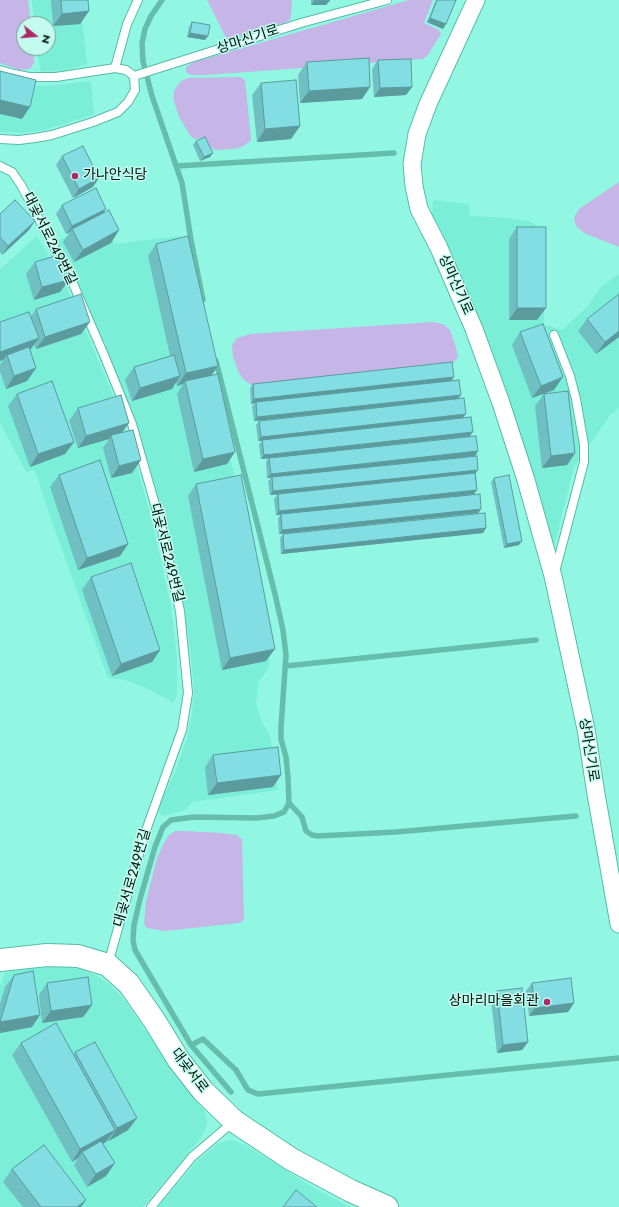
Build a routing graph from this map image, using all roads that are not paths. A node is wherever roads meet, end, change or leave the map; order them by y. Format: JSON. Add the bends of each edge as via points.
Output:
{"nodes":[{"id":1,"x":138,"y":0,"type":"edge"},
{"id":2,"x":387,"y":0,"type":"edge"},
{"id":3,"x":476,"y":0,"type":"edge"},
{"id":4,"x":115,"y":68,"type":"junction"},
{"id":5,"x":0,"y":70,"type":"edge"},
{"id":6,"x":137,"y":75,"type":"junction"},
{"id":7,"x":0,"y":139,"type":"edge"},
{"id":8,"x":0,"y":166,"type":"edge"},
{"id":9,"x":554,"y":335,"type":"dead end"},
{"id":10,"x":553,"y":576,"type":"junction"},
{"id":11,"x":619,"y":924,"type":"edge"},
{"id":12,"x":0,"y":960,"type":"edge"},
{"id":13,"x":108,"y":965,"type":"junction"},
{"id":14,"x":234,"y":1121,"type":"junction"},
{"id":15,"x":151,"y":1207,"type":"edge"},
{"id":16,"x":387,"y":1207,"type":"edge"}],
"edges":[{"from":1,"to":4,"type":"lane","via":[[127,24]]},
{"from":2,"to":6,"type":"lane","name":"상마신기로","via":[[301,23]]},
{"from":3,"to":10,"type":"street","name":"상마신기로","via":[[428,104],[417,134],[412,164],[414,186],[420,209],[477,336],[501,403]]},
{"from":4,"to":5,"type":"lane","via":[[56,77],[29,77]]},
{"from":4,"to":6,"type":"lane"},
{"from":6,"to":7,"type":"lane","via":[[135,90],[118,112],[52,135],[19,140]]},
{"from":8,"to":13,"type":"lane","name":"대곶서로249번길","via":[[12,172],[21,185],[71,279],[132,424],[160,522],[180,611],[188,693],[182,730],[144,836]]},
{"from":9,"to":10,"type":"lane","name":"상마신기로","via":[[576,398],[583,432],[584,462]]},
{"from":10,"to":11,"type":"street","name":"상마신기로","via":[[586,729]]},
{"from":12,"to":13,"type":"street","name":"대곶서로","via":[[47,955],[78,956]]},
{"from":13,"to":14,"type":"street","name":"대곶서로","via":[[129,984],[178,1059],[203,1091]]},
{"from":14,"to":15,"type":"lane","via":[[192,1157]]},
{"from":14,"to":16,"type":"street","name":"대곶서로","via":[[290,1159]]}]}
